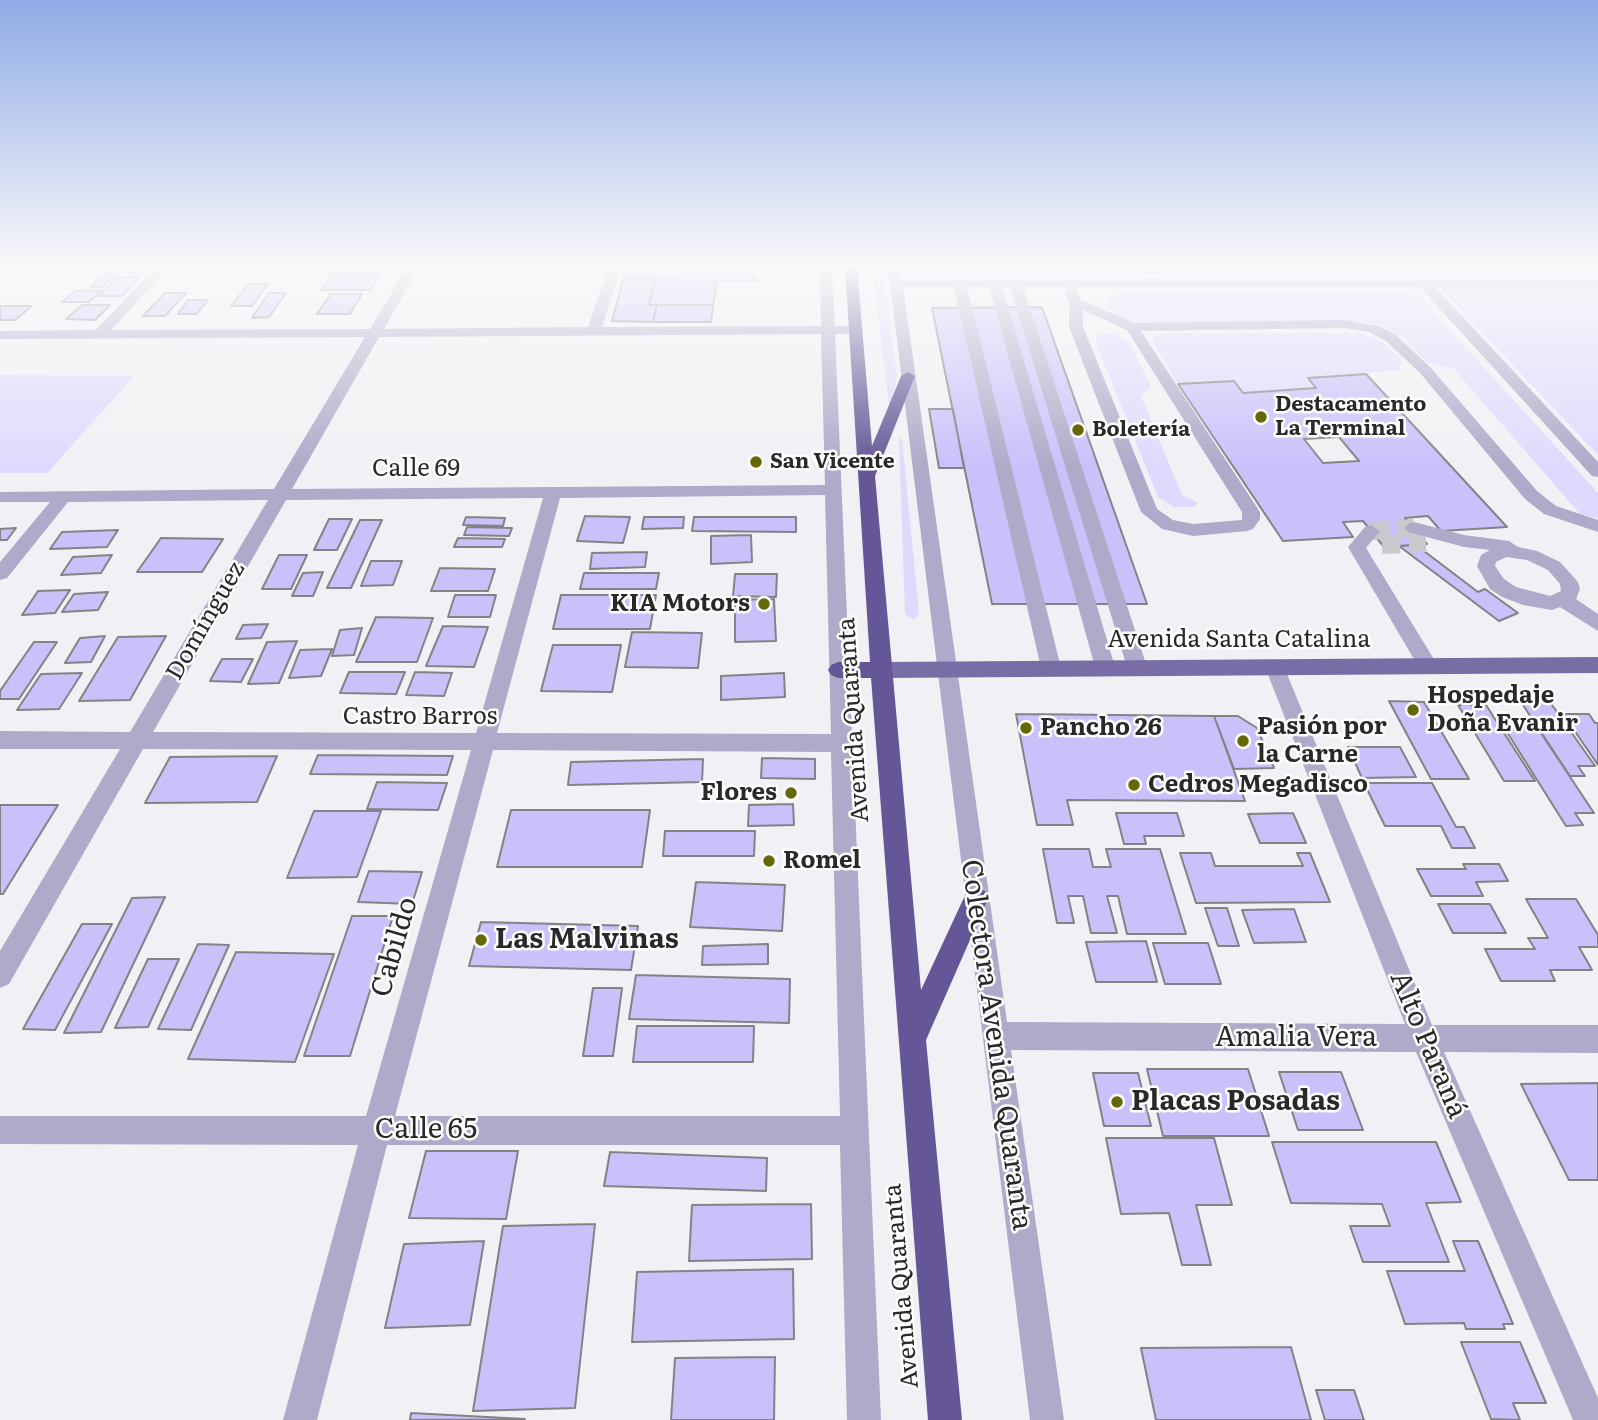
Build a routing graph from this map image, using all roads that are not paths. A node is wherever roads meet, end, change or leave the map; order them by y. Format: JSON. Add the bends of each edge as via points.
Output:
{"nodes":[{"id":1,"x":201,"y":333,"type":"edge"},
{"id":2,"x":374,"y":333,"type":"edge"},
{"id":3,"x":828,"y":333,"type":"edge"},
{"id":4,"x":855,"y":333,"type":"edge"},
{"id":5,"x":903,"y":333,"type":"edge"},
{"id":6,"x":972,"y":333,"type":"edge"},
{"id":7,"x":1009,"y":333,"type":"edge"},
{"id":8,"x":1031,"y":333,"type":"edge"},
{"id":9,"x":1079,"y":333,"type":"edge"},
{"id":10,"x":1136,"y":333,"type":"edge"},
{"id":11,"x":1382,"y":333,"type":"edge"},
{"id":12,"x":1470,"y":333,"type":"edge"},
{"id":13,"x":100,"y":334,"type":"joint"},
{"id":14,"x":0,"y":335,"type":"edge"},
{"id":15,"x":908,"y":376,"type":"junction"},
{"id":16,"x":1598,"y":472,"type":"edge"},
{"id":17,"x":868,"y":477,"type":"junction"},
{"id":18,"x":832,"y":490,"type":"junction"},
{"id":19,"x":553,"y":493,"type":"junction"},
{"id":20,"x":280,"y":495,"type":"junction"},
{"id":21,"x":64,"y":496,"type":"junction"},
{"id":22,"x":0,"y":497,"type":"edge"},
{"id":23,"x":1598,"y":526,"type":"edge"},
{"id":24,"x":1414,"y":528,"type":"tunnel mouth"},
{"id":25,"x":1377,"y":538,"type":"dead end"},
{"id":26,"x":1464,"y":541,"type":"junction"},
{"id":27,"x":1426,"y":543,"type":"tunnel mouth"},
{"id":28,"x":1531,"y":555,"type":"junction"},
{"id":29,"x":0,"y":574,"type":"edge"},
{"id":30,"x":1563,"y":600,"type":"junction"},
{"id":31,"x":1598,"y":624,"type":"edge"},
{"id":32,"x":1598,"y":665,"type":"edge"},
{"id":33,"x":1428,"y":666,"type":"junction"},
{"id":34,"x":1105,"y":667,"type":"junction"},
{"id":35,"x":1137,"y":667,"type":"junction"},
{"id":36,"x":1275,"y":667,"type":"junction"},
{"id":37,"x":1051,"y":668,"type":"junction"},
{"id":38,"x":838,"y":670,"type":"junction"},
{"id":39,"x":881,"y":670,"type":"junction"},
{"id":40,"x":947,"y":670,"type":"junction"},
{"id":41,"x":0,"y":740,"type":"edge"},
{"id":42,"x":136,"y":742,"type":"junction"},
{"id":43,"x":484,"y":743,"type":"junction"},
{"id":44,"x":840,"y":743,"type":"junction"},
{"id":45,"x":976,"y":899,"type":"junction"},
{"id":46,"x":0,"y":975,"type":"edge"},
{"id":47,"x":995,"y":1036,"type":"junction"},
{"id":48,"x":913,"y":1038,"type":"junction"},
{"id":49,"x":1424,"y":1038,"type":"junction"},
{"id":50,"x":1598,"y":1039,"type":"edge"},
{"id":51,"x":377,"y":1129,"type":"junction"},
{"id":52,"x":0,"y":1130,"type":"edge"},
{"id":53,"x":852,"y":1131,"type":"junction"},
{"id":54,"x":300,"y":1420,"type":"edge"},
{"id":55,"x":864,"y":1420,"type":"edge"},
{"id":56,"x":945,"y":1420,"type":"edge"},
{"id":57,"x":1047,"y":1420,"type":"edge"},
{"id":58,"x":1590,"y":1420,"type":"edge"}],
"edges":[{"from":1,"to":13,"type":"street"},
{"from":2,"to":20,"type":"street","name":"Domínguez"},
{"from":3,"to":18,"type":"street"},
{"from":4,"to":17,"type":"highway","name":"Avenida Quaranta"},
{"from":5,"to":15,"type":"street","name":"Colectora Avenida Quaranta"},
{"from":6,"to":37,"type":"street"},
{"from":7,"to":34,"type":"street"},
{"from":8,"to":35,"type":"street"},
{"from":9,"to":10,"type":"street","via":[[1150,512],[1168,525],[1193,530],[1247,525],[1251,512]]},
{"from":11,"to":23,"type":"street","via":[[1426,371],[1531,495],[1550,510]]},
{"from":12,"to":16,"type":"street"},
{"from":13,"to":14,"type":"street"},
{"from":15,"to":17,"type":"highway"},
{"from":15,"to":40,"type":"street","name":"Colectora Avenida Quaranta"},
{"from":17,"to":39,"type":"highway","name":"Avenida Quaranta"},
{"from":18,"to":19,"type":"street","name":"Calle 69"},
{"from":18,"to":38,"type":"street"},
{"from":19,"to":20,"type":"street","name":"Calle 69"},
{"from":19,"to":43,"type":"street","name":"Cabildo"},
{"from":20,"to":21,"type":"street","name":"Calle 69"},
{"from":20,"to":42,"type":"street","name":"Domínguez"},
{"from":21,"to":22,"type":"street","name":"Calle 69"},
{"from":21,"to":29,"type":"street"},
{"from":24,"to":26,"type":"street"},
{"from":25,"to":33,"type":"street","via":[[1357,547]]},
{"from":26,"to":27,"type":"street"},
{"from":26,"to":28,"type":"street"},
{"from":28,"to":30,"type":"street","via":[[1555,566],[1569,582],[1571,589]]},
{"from":28,"to":30,"type":"street","via":[[1504,551],[1487,559],[1486,566],[1497,584],[1523,598],[1552,603]]},
{"from":30,"to":31,"type":"street"},
{"from":32,"to":33,"type":"main road","name":"Avenida Santa Catalina"},
{"from":33,"to":36,"type":"main road","name":"Avenida Santa Catalina"},
{"from":34,"to":35,"type":"main road","name":"Avenida Santa Catalina"},
{"from":34,"to":37,"type":"main road","name":"Avenida Santa Catalina"},
{"from":35,"to":36,"type":"main road","name":"Avenida Santa Catalina"},
{"from":36,"to":49,"type":"street","name":"Alto Paraná"},
{"from":37,"to":40,"type":"main road","name":"Avenida Santa Catalina"},
{"from":38,"to":39,"type":"highway"},
{"from":38,"to":44,"type":"street"},
{"from":39,"to":40,"type":"main road","name":"Avenida Santa Catalina"},
{"from":39,"to":48,"type":"highway","name":"Avenida Quaranta"},
{"from":40,"to":45,"type":"street","name":"Colectora Avenida Quaranta"},
{"from":41,"to":42,"type":"street","name":"Castro Barros"},
{"from":42,"to":43,"type":"street","name":"Castro Barros"},
{"from":42,"to":46,"type":"street","name":"Domínguez"},
{"from":43,"to":44,"type":"street","name":"Castro Barros"},
{"from":43,"to":51,"type":"street","name":"Cabildo"},
{"from":44,"to":53,"type":"street"},
{"from":45,"to":47,"type":"street","name":"Colectora Avenida Quaranta"},
{"from":45,"to":48,"type":"highway"},
{"from":47,"to":49,"type":"street","name":"Amalia Vera"},
{"from":47,"to":57,"type":"street","name":"Colectora Avenida Quaranta"},
{"from":48,"to":56,"type":"highway","name":"Avenida Quaranta"},
{"from":49,"to":50,"type":"street","name":"Amalia Vera"},
{"from":49,"to":58,"type":"street","name":"Alto Paraná"},
{"from":51,"to":52,"type":"street","name":"Calle 65"},
{"from":51,"to":53,"type":"street","name":"Calle 65"},
{"from":51,"to":54,"type":"street","name":"Cabildo"},
{"from":53,"to":55,"type":"street"}]}
